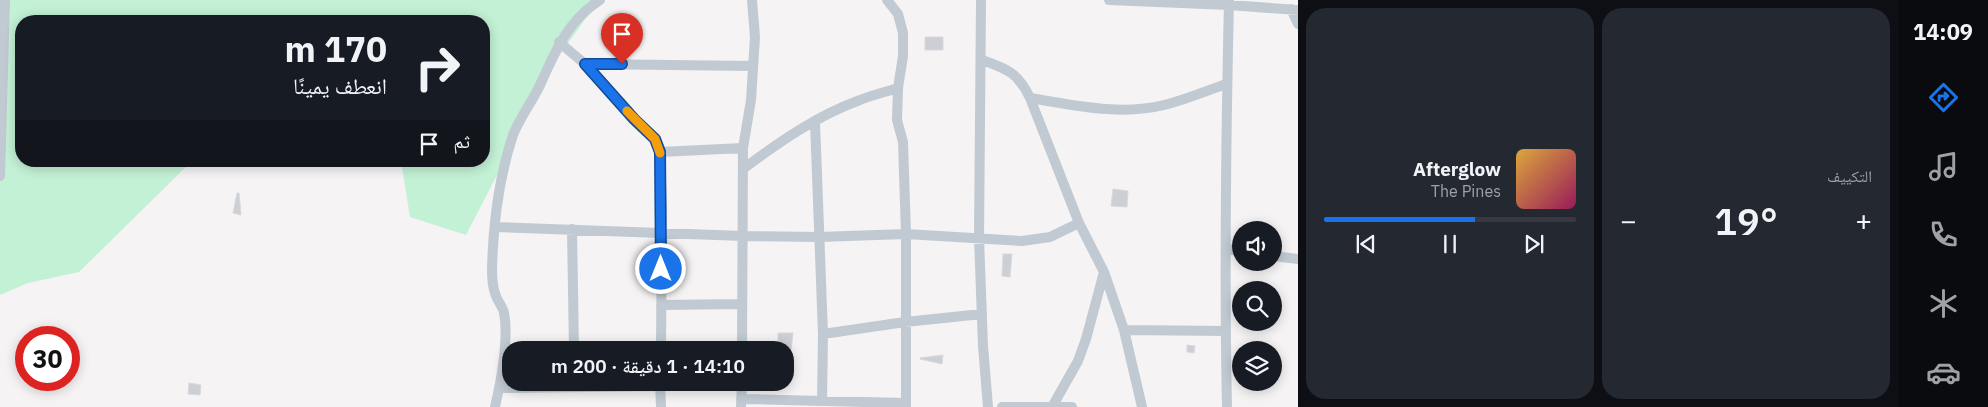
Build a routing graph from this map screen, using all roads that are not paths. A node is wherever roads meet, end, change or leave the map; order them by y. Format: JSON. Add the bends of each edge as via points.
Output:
{"nodes":[{"id":1,"x":5,"y":0,"type":"edge"},
{"id":2,"x":600,"y":0,"type":"edge"},
{"id":3,"x":752,"y":0,"type":"edge"},
{"id":4,"x":887,"y":0,"type":"edge"},
{"id":5,"x":981,"y":0,"type":"edge"},
{"id":6,"x":1109,"y":0,"type":"edge"},
{"id":7,"x":1229,"y":2,"type":"edge"},
{"id":8,"x":1294,"y":9,"type":"edge"},
{"id":9,"x":1298,"y":24,"type":"edge"},
{"id":10,"x":559,"y":42,"type":"junction"},
{"id":11,"x":982,"y":60,"type":"junction"},
{"id":12,"x":585,"y":64,"type":"junction"},
{"id":13,"x":753,"y":66,"type":"junction"},
{"id":14,"x":1226,"y":84,"type":"junction"},
{"id":15,"x":898,"y":88,"type":"junction"},
{"id":16,"x":1030,"y":98,"type":"junction"},
{"id":17,"x":815,"y":122,"type":"junction"},
{"id":18,"x":743,"y":148,"type":"junction"},
{"id":19,"x":660,"y":152,"type":"junction"},
{"id":20,"x":743,"y":169,"type":"junction"},
{"id":21,"x":0,"y":176,"type":"edge"},
{"id":22,"x":1079,"y":223,"type":"junction"},
{"id":23,"x":496,"y":227,"type":"junction"},
{"id":24,"x":572,"y":229,"type":"junction"},
{"id":25,"x":661,"y":232,"type":"junction"},
{"id":26,"x":906,"y":234,"type":"junction"},
{"id":27,"x":743,"y":236,"type":"junction"},
{"id":28,"x":819,"y":237,"type":"junction"},
{"id":29,"x":980,"y":238,"type":"junction"},
{"id":30,"x":1227,"y":249,"type":"junction"},
{"id":31,"x":1232,"y":250,"type":"edge"},
{"id":32,"x":1282,"y":257,"type":"edge"},
{"id":33,"x":1298,"y":259,"type":"edge"},
{"id":34,"x":1104,"y":272,"type":"junction"},
{"id":35,"x":742,"y":304,"type":"junction"},
{"id":36,"x":661,"y":305,"type":"junction"},
{"id":37,"x":982,"y":314,"type":"junction"},
{"id":38,"x":905,"y":322,"type":"junction"},
{"id":39,"x":1124,"y":330,"type":"junction"},
{"id":40,"x":1226,"y":331,"type":"junction"},
{"id":41,"x":823,"y":334,"type":"junction"},
{"id":42,"x":574,"y":341,"type":"edge"},
{"id":43,"x":661,"y":341,"type":"edge"},
{"id":44,"x":742,"y":341,"type":"edge"},
{"id":45,"x":500,"y":388,"type":"joint"},
{"id":46,"x":660,"y":391,"type":"edge"},
{"id":47,"x":822,"y":402,"type":"junction"},
{"id":48,"x":741,"y":403,"type":"edge"},
{"id":49,"x":906,"y":405,"type":"edge"},
{"id":50,"x":495,"y":407,"type":"edge"},
{"id":51,"x":661,"y":407,"type":"edge"},
{"id":52,"x":988,"y":407,"type":"edge"},
{"id":53,"x":1002,"y":407,"type":"edge"},
{"id":54,"x":1052,"y":407,"type":"edge"},
{"id":55,"x":1072,"y":407,"type":"edge"},
{"id":56,"x":1142,"y":407,"type":"edge"},
{"id":57,"x":1227,"y":407,"type":"edge"}],
"edges":[{"from":1,"to":21,"type":"street"},
{"from":2,"to":10,"type":"street","via":[[577,18]]},
{"from":3,"to":13,"type":"street"},
{"from":4,"to":15,"type":"street","via":[[898,14],[903,33]]},
{"from":5,"to":11,"type":"street"},
{"from":6,"to":7,"type":"street"},
{"from":7,"to":8,"type":"street"},
{"from":7,"to":14,"type":"street"},
{"from":8,"to":9,"type":"street"},
{"from":10,"to":12,"type":"street"},
{"from":10,"to":23,"type":"street","via":[[514,134],[499,197]]},
{"from":11,"to":16,"type":"street","via":[[1014,73]]},
{"from":11,"to":29,"type":"street"},
{"from":12,"to":13,"type":"street"},
{"from":12,"to":19,"type":"street","via":[[655,139]]},
{"from":13,"to":18,"type":"street"},
{"from":14,"to":16,"type":"street","via":[[1164,105],[1137,110],[1099,109]]},
{"from":14,"to":30,"type":"street"},
{"from":15,"to":17,"type":"street","via":[[860,100]]},
{"from":15,"to":26,"type":"street","via":[[896,120],[903,142]]},
{"from":16,"to":22,"type":"street"},
{"from":17,"to":20,"type":"street","via":[[774,145]]},
{"from":17,"to":28,"type":"street"},
{"from":18,"to":19,"type":"street"},
{"from":18,"to":20,"type":"street"},
{"from":19,"to":25,"type":"street"},
{"from":20,"to":27,"type":"street"},
{"from":22,"to":29,"type":"street","via":[[1050,237],[1022,241]]},
{"from":22,"to":34,"type":"street"},
{"from":23,"to":24,"type":"street"},
{"from":23,"to":45,"type":"street","via":[[492,271],[506,331]]},
{"from":24,"to":25,"type":"street"},
{"from":24,"to":42,"type":"street"},
{"from":25,"to":27,"type":"street"},
{"from":25,"to":36,"type":"street"},
{"from":26,"to":28,"type":"street"},
{"from":26,"to":29,"type":"street"},
{"from":26,"to":38,"type":"street"},
{"from":27,"to":28,"type":"street"},
{"from":27,"to":35,"type":"street"},
{"from":28,"to":41,"type":"street"},
{"from":29,"to":37,"type":"street"},
{"from":30,"to":31,"type":"street"},
{"from":30,"to":40,"type":"street"},
{"from":32,"to":33,"type":"street"},
{"from":34,"to":39,"type":"street"},
{"from":34,"to":54,"type":"street","via":[[1081,354]]},
{"from":35,"to":36,"type":"street"},
{"from":35,"to":44,"type":"street"},
{"from":36,"to":43,"type":"street"},
{"from":37,"to":38,"type":"street"},
{"from":37,"to":52,"type":"street"},
{"from":38,"to":41,"type":"street"},
{"from":38,"to":49,"type":"street"},
{"from":39,"to":40,"type":"street"},
{"from":39,"to":56,"type":"street"},
{"from":40,"to":57,"type":"street"},
{"from":41,"to":47,"type":"street"},
{"from":45,"to":50,"type":"street"},
{"from":46,"to":51,"type":"street"},
{"from":47,"to":48,"type":"street"},
{"from":47,"to":49,"type":"street"},
{"from":53,"to":54,"type":"street"},
{"from":54,"to":55,"type":"street"}]}
